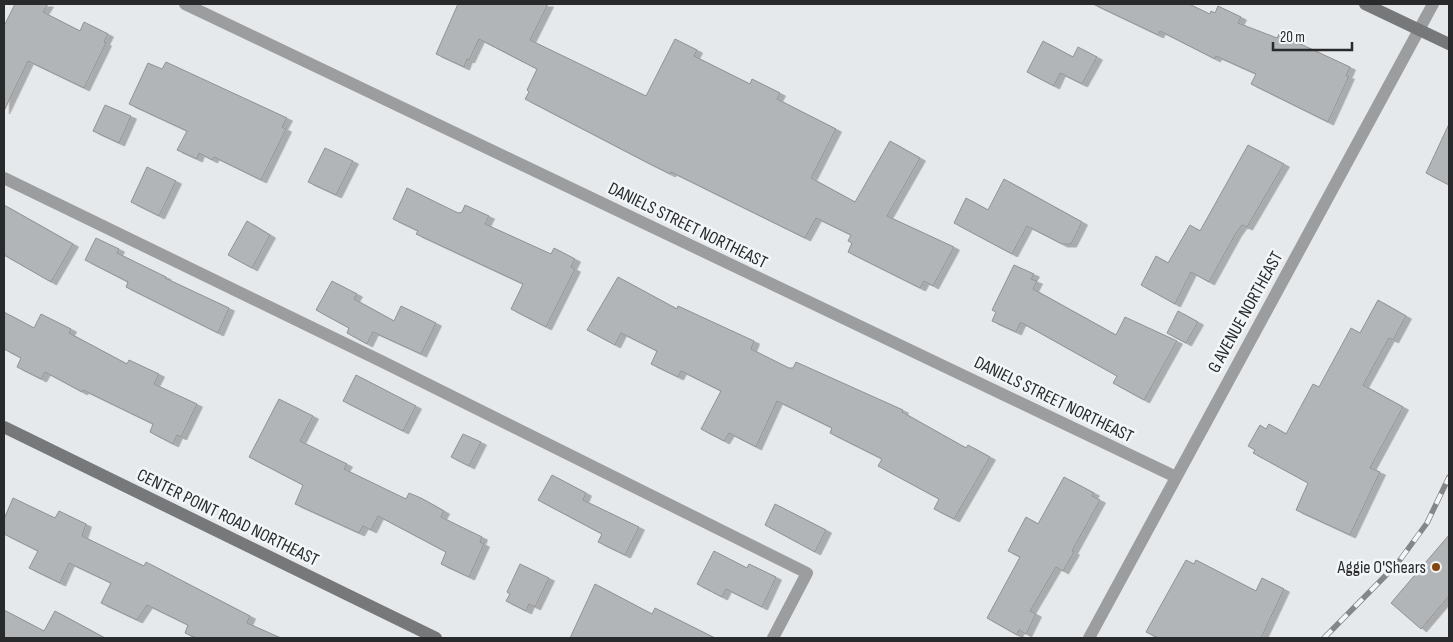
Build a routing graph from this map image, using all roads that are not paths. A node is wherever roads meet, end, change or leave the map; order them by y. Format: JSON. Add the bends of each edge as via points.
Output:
{"nodes":[{"id":1,"x":185,"y":4,"type":"edge"},
{"id":2,"x":1364,"y":4,"type":"edge"},
{"id":3,"x":1433,"y":4,"type":"edge"},
{"id":4,"x":1419,"y":29,"type":"junction"},
{"id":5,"x":1449,"y":44,"type":"edge"},
{"id":6,"x":4,"y":178,"type":"edge"},
{"id":7,"x":4,"y":427,"type":"edge"},
{"id":8,"x":1176,"y":477,"type":"junction"},
{"id":9,"x":436,"y":638,"type":"edge"},
{"id":10,"x":772,"y":638,"type":"edge"},
{"id":11,"x":1089,"y":638,"type":"edge"}],
"edges":[{"from":1,"to":8,"type":"street","name":"DANIELS STREET NORTHEAST"},
{"from":2,"to":4,"type":"main road"},
{"from":3,"to":4,"type":"street","name":"G AVENUE NORTHEAST"},
{"from":4,"to":5,"type":"main road"},
{"from":4,"to":8,"type":"street","name":"G AVENUE NORTHEAST"},
{"from":6,"to":10,"type":"street","via":[[807,573]]},
{"from":7,"to":9,"type":"main road","name":"CENTER POINT ROAD NORTHEAST"},
{"from":8,"to":11,"type":"street","name":"G AVENUE NORTHEAST"}]}
